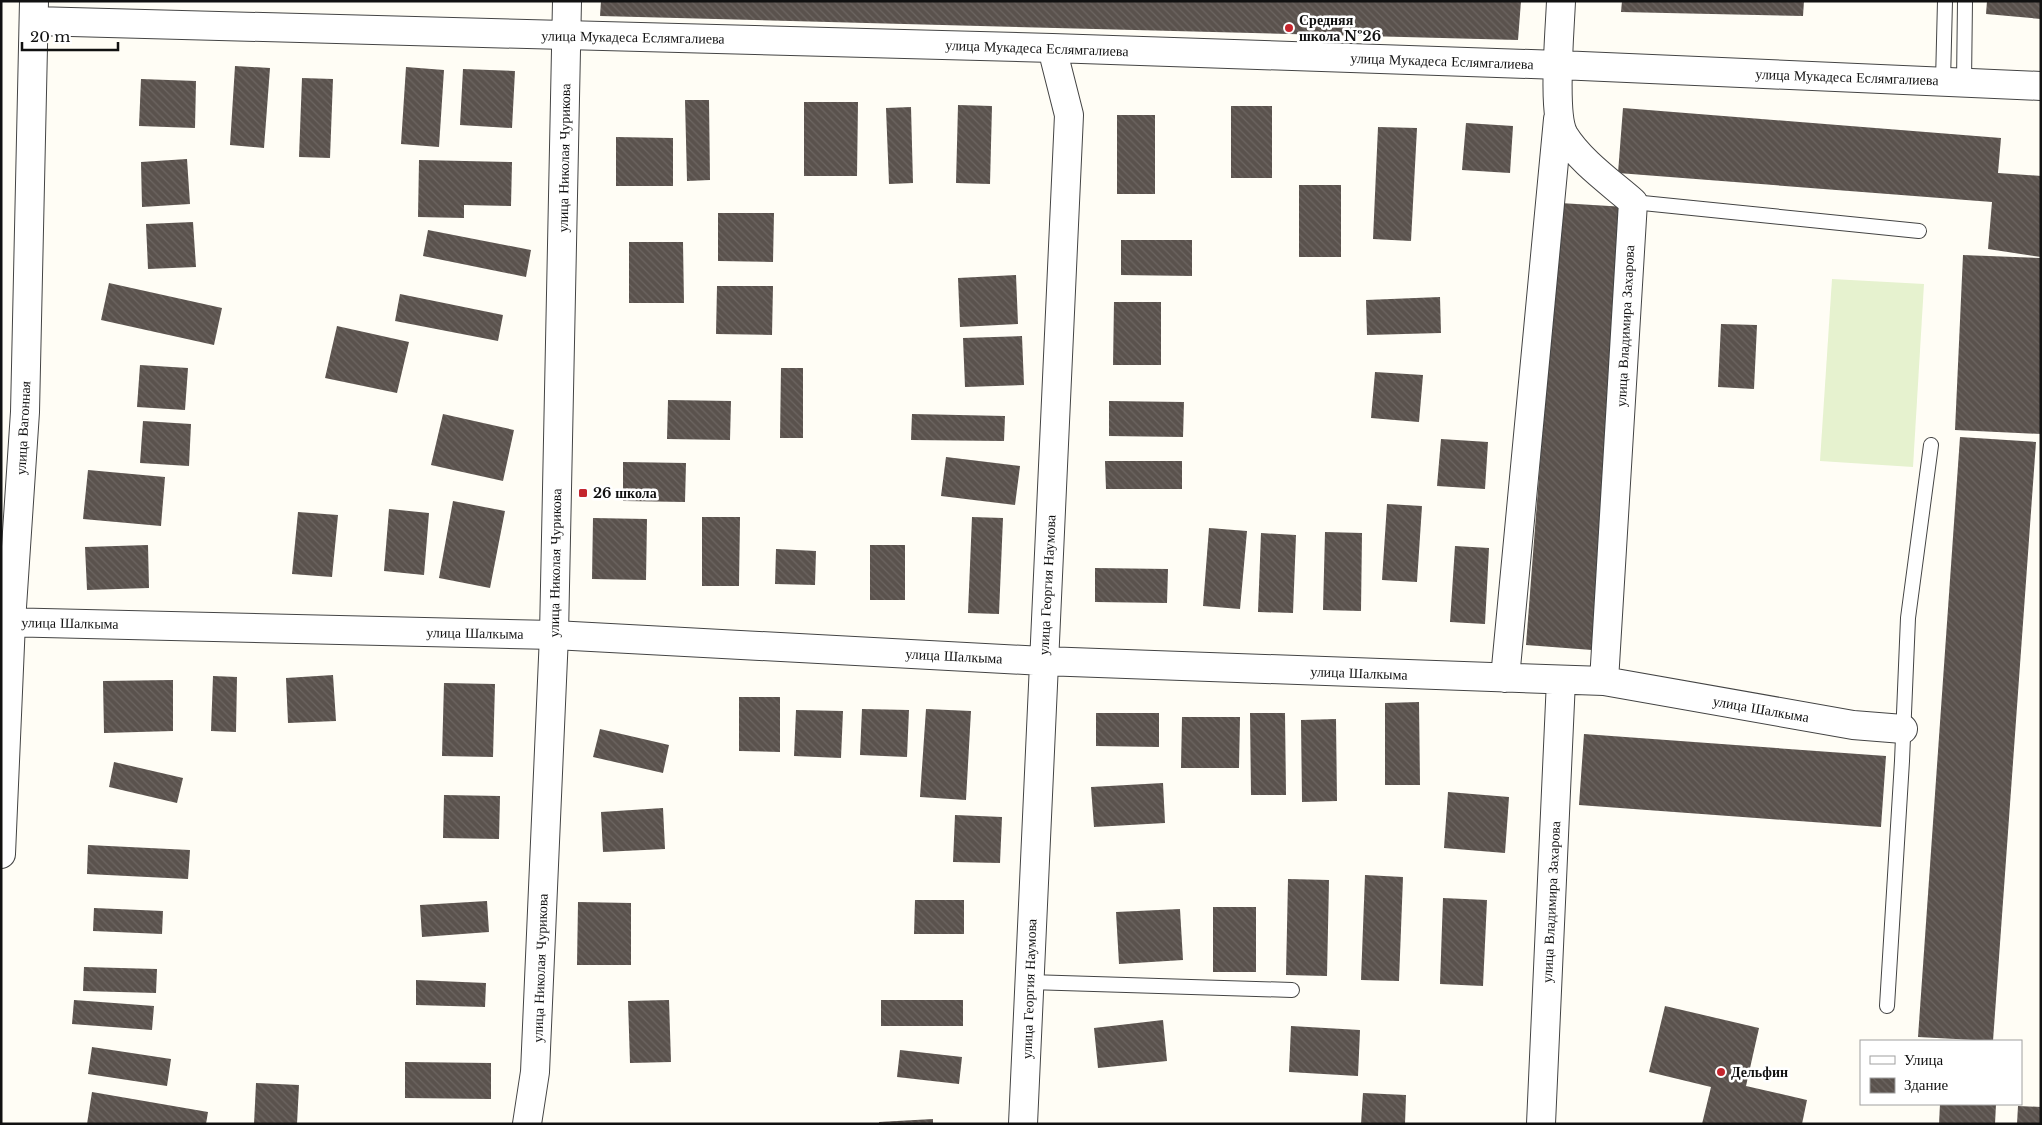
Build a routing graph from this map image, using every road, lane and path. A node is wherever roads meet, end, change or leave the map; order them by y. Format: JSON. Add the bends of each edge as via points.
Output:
{"nodes":[{"id":1,"x":567,"y":1,"type":"edge"},
{"id":2,"x":1561,"y":1,"type":"edge"},
{"id":3,"x":1945,"y":1,"type":"edge"},
{"id":4,"x":1965,"y":1,"type":"edge"},
{"id":5,"x":34,"y":11,"type":"edge"},
{"id":6,"x":566,"y":36,"type":"junction"},
{"id":7,"x":1052,"y":48,"type":"junction"},
{"id":8,"x":1559,"y":65,"type":"junction"},
{"id":9,"x":1953,"y":82,"type":"junction"},
{"id":10,"x":2041,"y":86,"type":"edge"},
{"id":11,"x":1559,"y":112,"type":"junction"},
{"id":12,"x":1633,"y":202,"type":"junction"},
{"id":13,"x":1919,"y":231,"type":"dead end"},
{"id":14,"x":1931,"y":445,"type":"dead end"},
{"id":15,"x":6,"y":622,"type":"edge"},
{"id":16,"x":554,"y":636,"type":"junction"},
{"id":17,"x":1043,"y":662,"type":"junction"},
{"id":18,"x":1505,"y":678,"type":"junction"},
{"id":19,"x":1561,"y":680,"type":"junction"},
{"id":20,"x":1604,"y":682,"type":"junction"},
{"id":21,"x":1903,"y":729,"type":"junction"},
{"id":22,"x":1,"y":854,"type":"edge"},
{"id":23,"x":1029,"y":982,"type":"junction"},
{"id":24,"x":1292,"y":990,"type":"dead end"},
{"id":25,"x":1887,"y":1006,"type":"dead end"},
{"id":26,"x":527,"y":1124,"type":"edge"},
{"id":27,"x":1023,"y":1124,"type":"edge"},
{"id":28,"x":1541,"y":1124,"type":"edge"}],
"edges":[{"from":1,"to":6,"type":"street","name":"улица Николая Чурикова"},
{"from":2,"to":8,"type":"street"},
{"from":3,"to":9,"type":"lane"},
{"from":4,"to":9,"type":"lane"},
{"from":5,"to":6,"type":"street","name":"улица Мукадеса Еслямгалиева"},
{"from":5,"to":15,"type":"street","name":"улица Вагонная","via":[[25,412]]},
{"from":6,"to":7,"type":"street","name":"улица Мукадеса Еслямгалиева"},
{"from":6,"to":16,"type":"street","name":"улица Николая Чурикова"},
{"from":7,"to":8,"type":"street","name":"улица Мукадеса Еслямгалиева"},
{"from":7,"to":17,"type":"street","name":"улица Георгия Наумова","via":[[1069,115]]},
{"from":8,"to":9,"type":"street","name":"улица Мукадеса Еслямгалиева"},
{"from":8,"to":11,"type":"street"},
{"from":9,"to":10,"type":"street","name":"улица Мукадеса Еслямгалиева"},
{"from":11,"to":12,"type":"street","via":[[1563,133],[1574,149]]},
{"from":11,"to":18,"type":"street"},
{"from":12,"to":13,"type":"lane"},
{"from":12,"to":20,"type":"street","name":"улица Владимира Захарова"},
{"from":14,"to":21,"type":"lane","via":[[1908,618]]},
{"from":15,"to":16,"type":"street","name":"улица Шалкыма"},
{"from":15,"to":22,"type":"street","name":"улица Вагонная"},
{"from":16,"to":17,"type":"street","name":"улица Шалкыма"},
{"from":16,"to":26,"type":"street","name":"улица Николая Чурикова","via":[[535,1072]]},
{"from":17,"to":18,"type":"street","name":"улица Шалкыма"},
{"from":17,"to":23,"type":"street","name":"улица Георгия Наумова"},
{"from":18,"to":19,"type":"street","name":"улица Шалкыма"},
{"from":19,"to":20,"type":"street","name":"улица Шалкыма"},
{"from":19,"to":28,"type":"street","name":"улица Владимира Захарова"},
{"from":20,"to":21,"type":"street","name":"улица Шалкыма","via":[[1853,725]]},
{"from":21,"to":25,"type":"lane"},
{"from":23,"to":24,"type":"lane"},
{"from":23,"to":27,"type":"street","name":"улица Георгия Наумова"}]}
